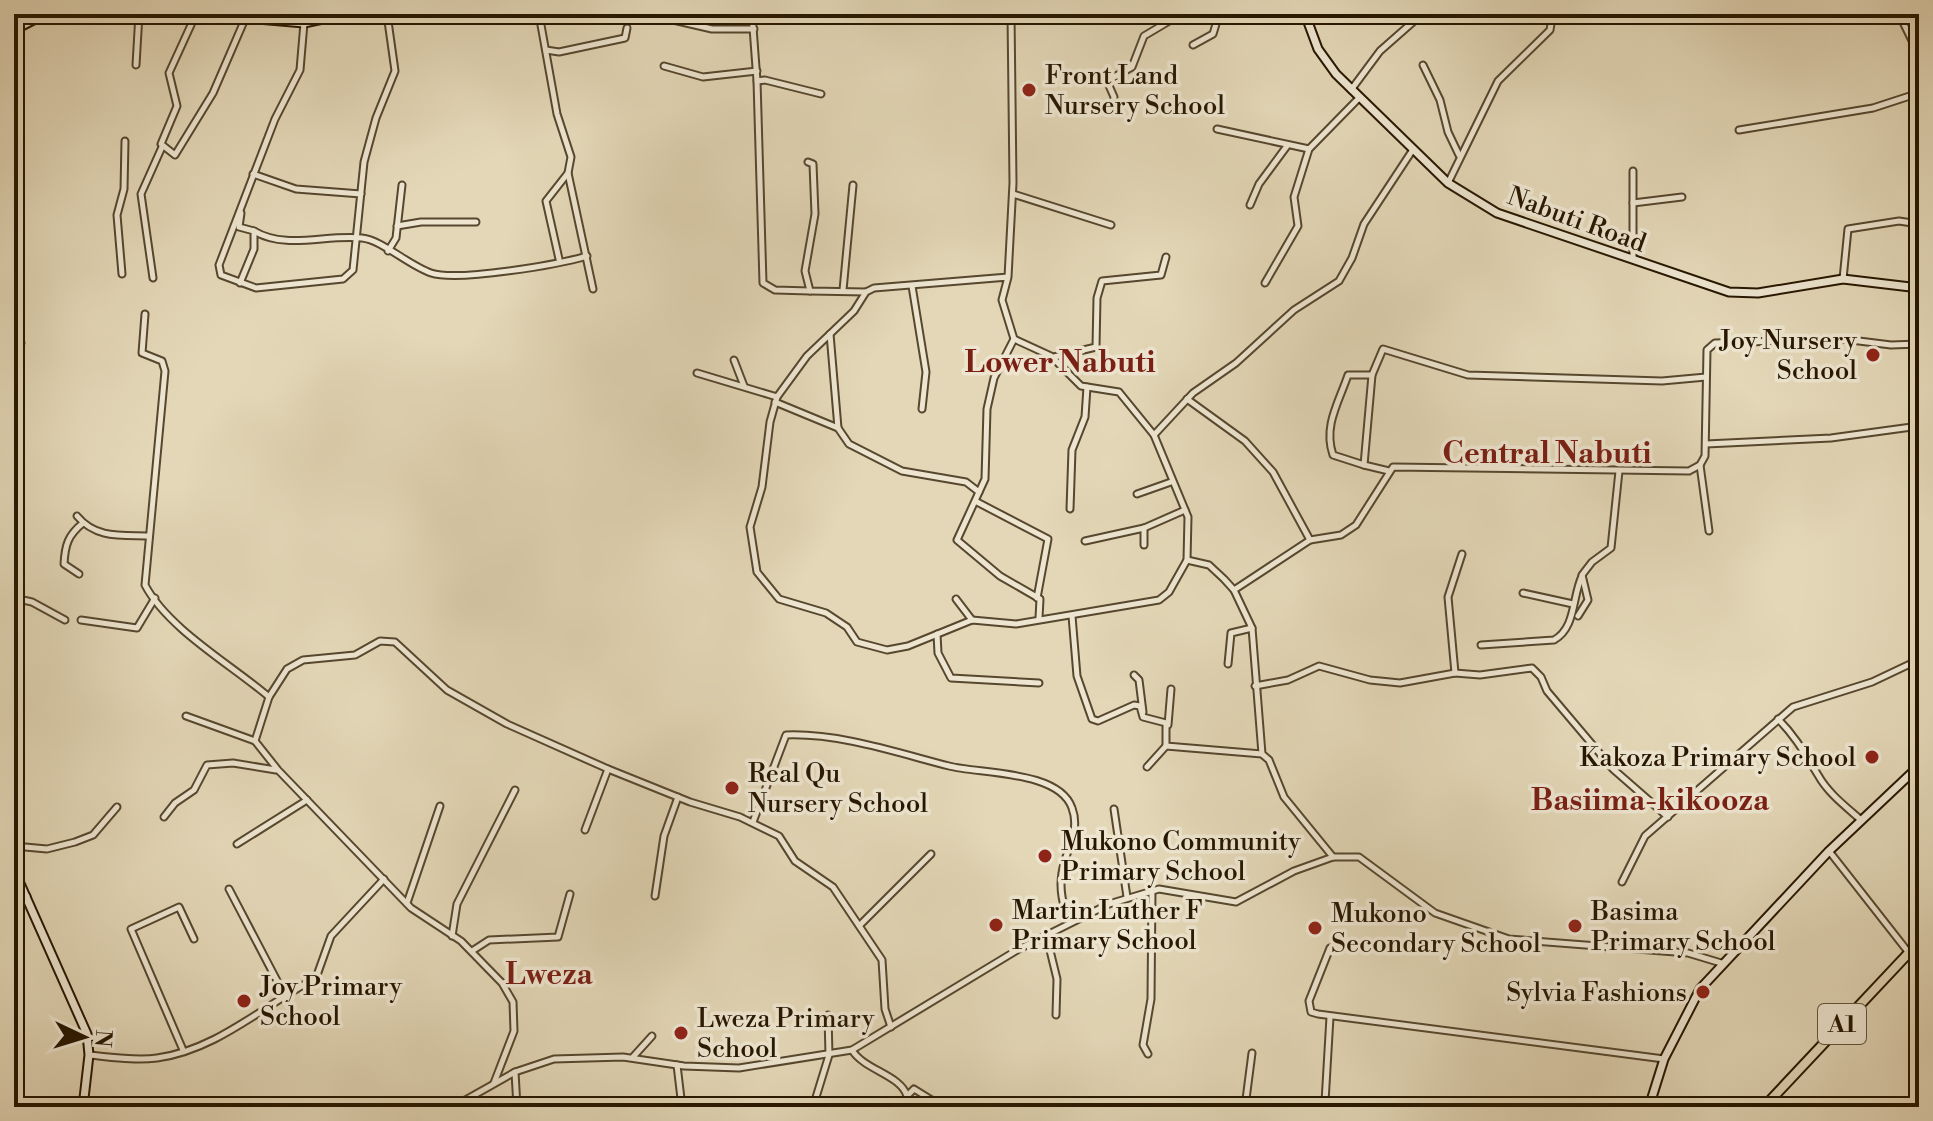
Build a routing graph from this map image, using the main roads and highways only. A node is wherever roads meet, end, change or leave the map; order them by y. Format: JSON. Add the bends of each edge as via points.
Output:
{"nodes":[{"id":1,"x":1913,"y":948,"type":"edge"},
{"id":2,"x":1764,"y":1107,"type":"edge"}],
"edges":[{"from":1,"to":2,"type":"highway","number":"A1"}]}
